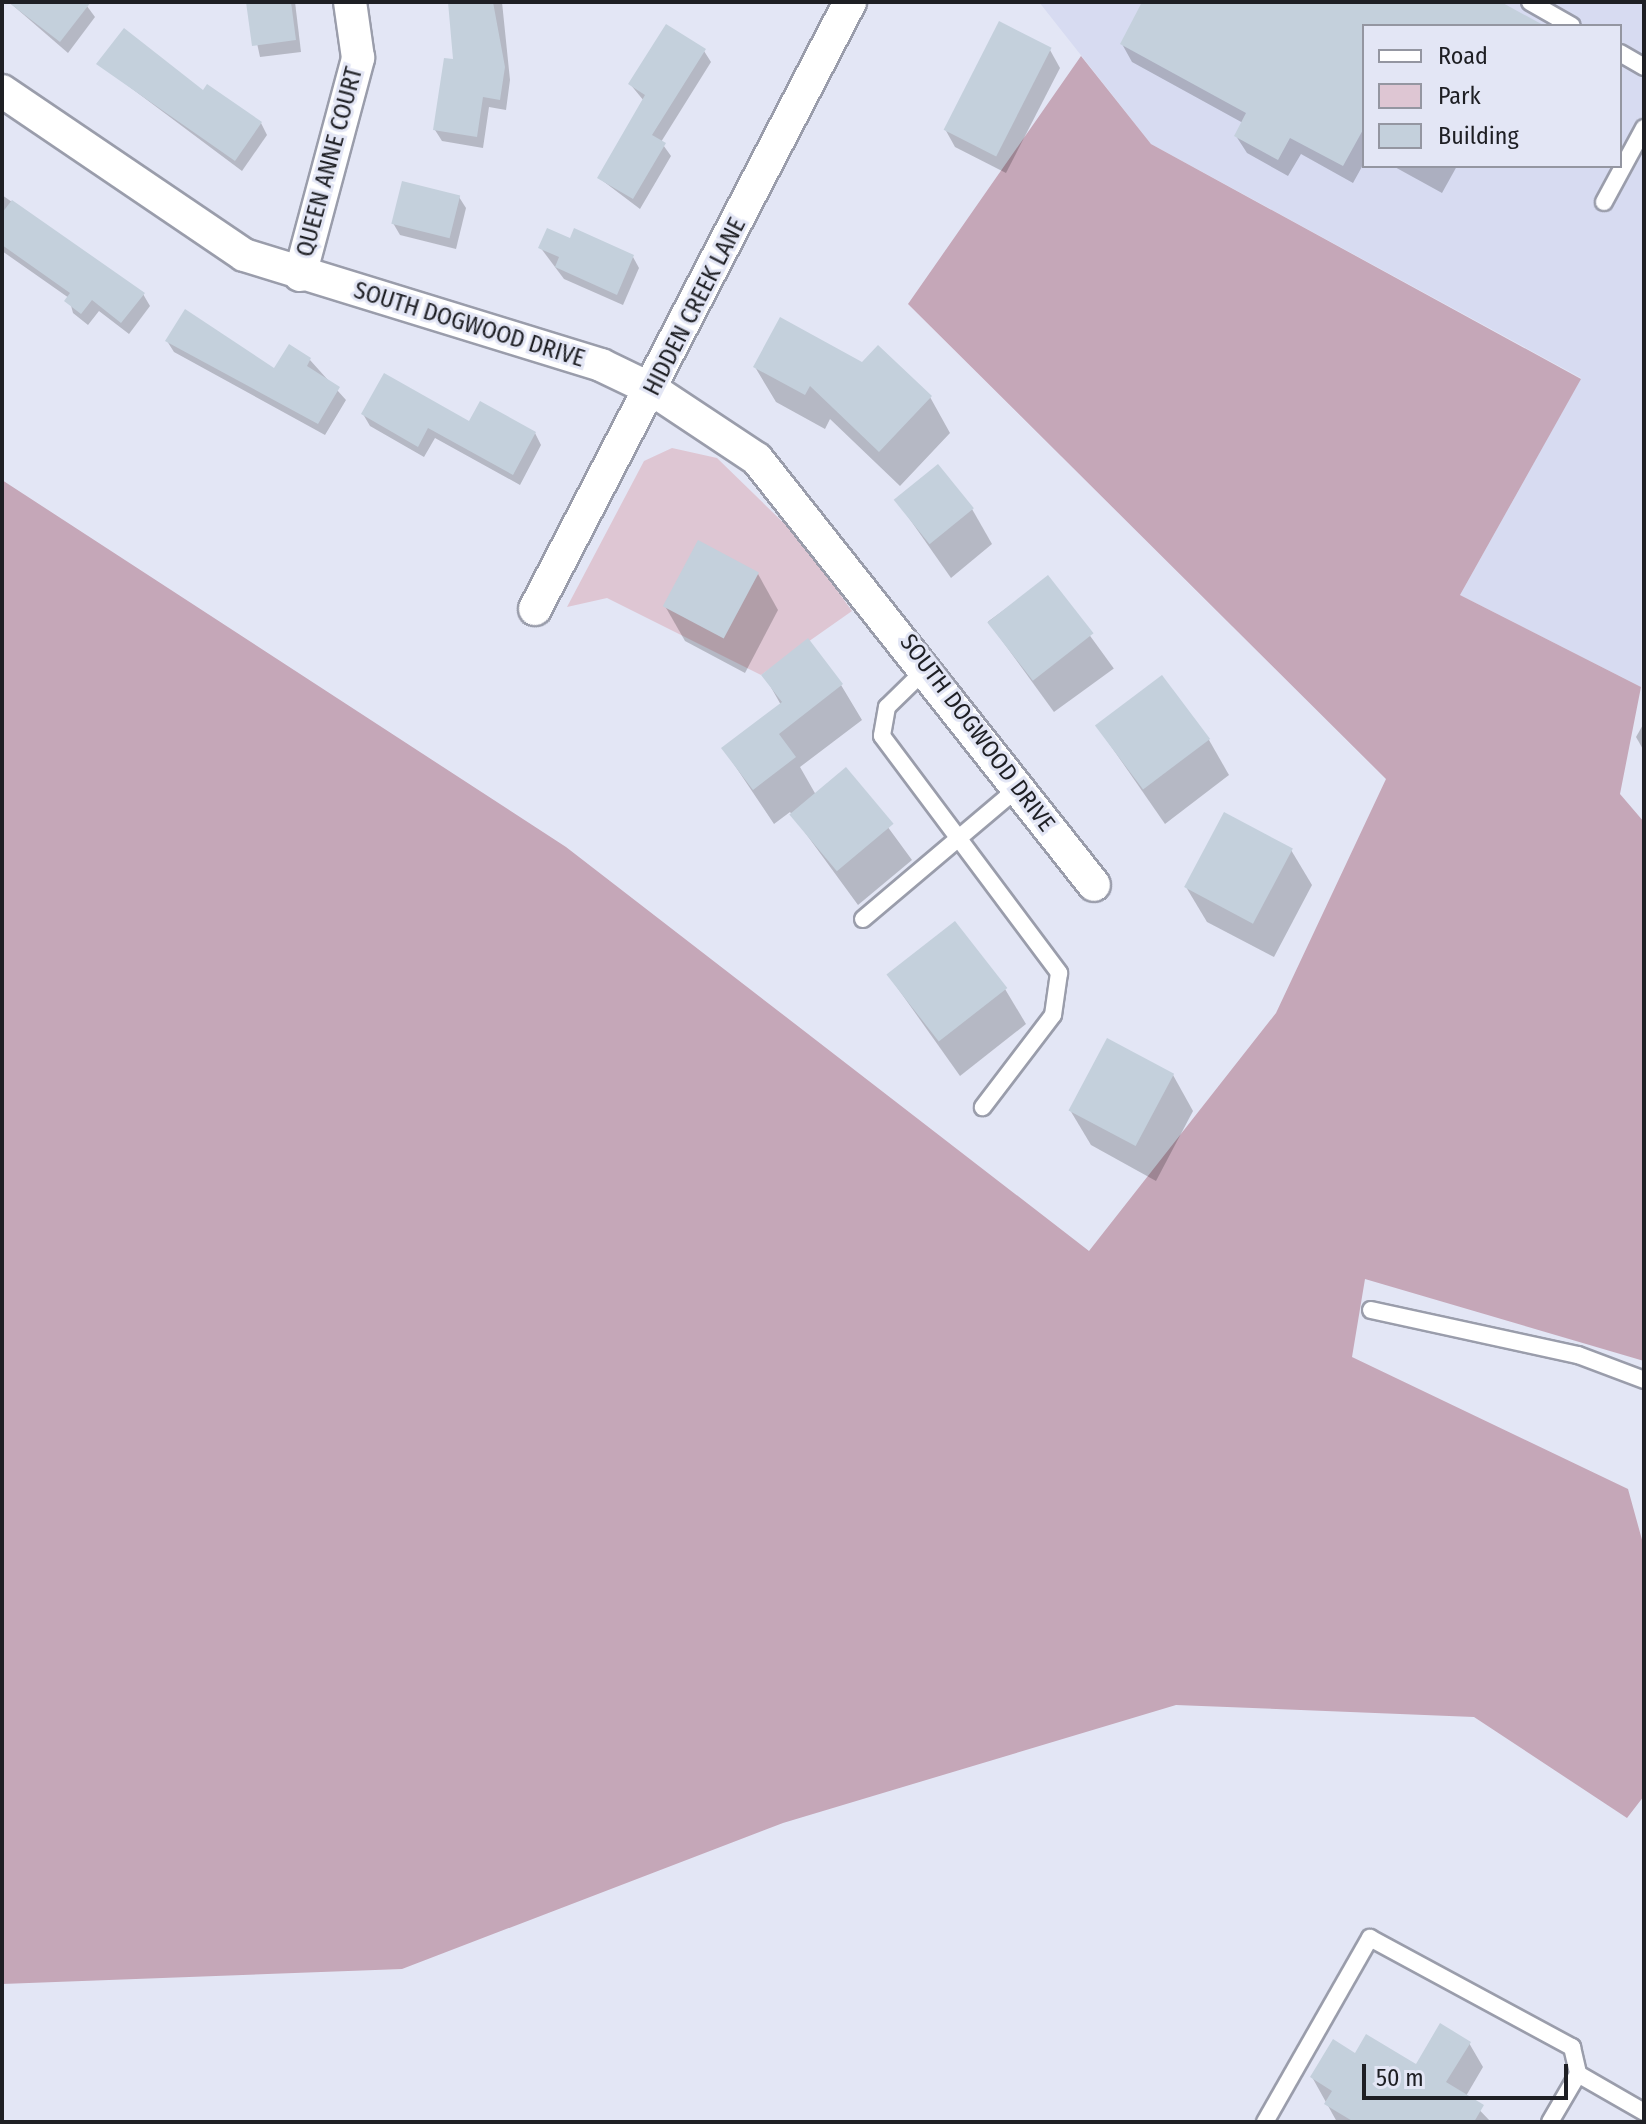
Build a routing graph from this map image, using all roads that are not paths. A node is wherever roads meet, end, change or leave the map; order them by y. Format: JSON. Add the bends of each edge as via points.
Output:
{"nodes":[{"id":1,"x":350,"y":2,"type":"edge"},
{"id":2,"x":850,"y":2,"type":"edge"},
{"id":3,"x":1530,"y":2,"type":"edge"},
{"id":4,"x":1568,"y":24,"type":"edge"},
{"id":5,"x":1622,"y":54,"type":"edge"},
{"id":6,"x":1644,"y":67,"type":"edge"},
{"id":7,"x":2,"y":91,"type":"edge"},
{"id":8,"x":1644,"y":128,"type":"edge"},
{"id":9,"x":1604,"y":202,"type":"dead end"},
{"id":10,"x":300,"y":275,"type":"junction"},
{"id":11,"x":653,"y":390,"type":"junction"},
{"id":12,"x":535,"y":609,"type":"dead end"},
{"id":13,"x":928,"y":667,"type":"junction"},
{"id":14,"x":1018,"y":788,"type":"junction"},
{"id":15,"x":958,"y":839,"type":"junction"},
{"id":16,"x":1094,"y":885,"type":"dead end"},
{"id":17,"x":863,"y":919,"type":"dead end"},
{"id":18,"x":983,"y":1107,"type":"dead end"},
{"id":19,"x":1371,"y":1310,"type":"dead end"},
{"id":20,"x":1644,"y":1380,"type":"edge"},
{"id":21,"x":1578,"y":2074,"type":"junction"},
{"id":22,"x":1644,"y":2112,"type":"edge"},
{"id":23,"x":1265,"y":2122,"type":"edge"},
{"id":24,"x":1550,"y":2122,"type":"edge"}],
"edges":[{"from":1,"to":10,"type":"street","name":"QUEEN ANNE COURT","via":[[358,58]]},
{"from":2,"to":11,"type":"street","name":"HIDDEN CREEK LANE"},
{"from":3,"to":4,"type":"lane"},
{"from":5,"to":6,"type":"lane"},
{"from":7,"to":10,"type":"street","name":"SOUTH DOGWOOD DRIVE","via":[[198,228]]},
{"from":8,"to":9,"type":"lane"},
{"from":10,"to":11,"type":"street","name":"SOUTH DOGWOOD DRIVE","via":[[551,345]]},
{"from":11,"to":12,"type":"street","name":"HIDDEN CREEK LANE"},
{"from":11,"to":13,"type":"street","name":"SOUTH DOGWOOD DRIVE","via":[[781,482]]},
{"from":13,"to":14,"type":"street","name":"SOUTH DOGWOOD DRIVE"},
{"from":13,"to":15,"type":"lane","via":[[879,725]]},
{"from":14,"to":15,"type":"lane"},
{"from":14,"to":16,"type":"street","name":"SOUTH DOGWOOD DRIVE"},
{"from":15,"to":17,"type":"lane"},
{"from":15,"to":18,"type":"lane","via":[[1060,978],[1053,1015]]},
{"from":19,"to":20,"type":"lane","via":[[1578,1355]]},
{"from":21,"to":22,"type":"lane"},
{"from":21,"to":23,"type":"lane","via":[[1572,2047],[1370,1938]]},
{"from":21,"to":24,"type":"lane"}]}
